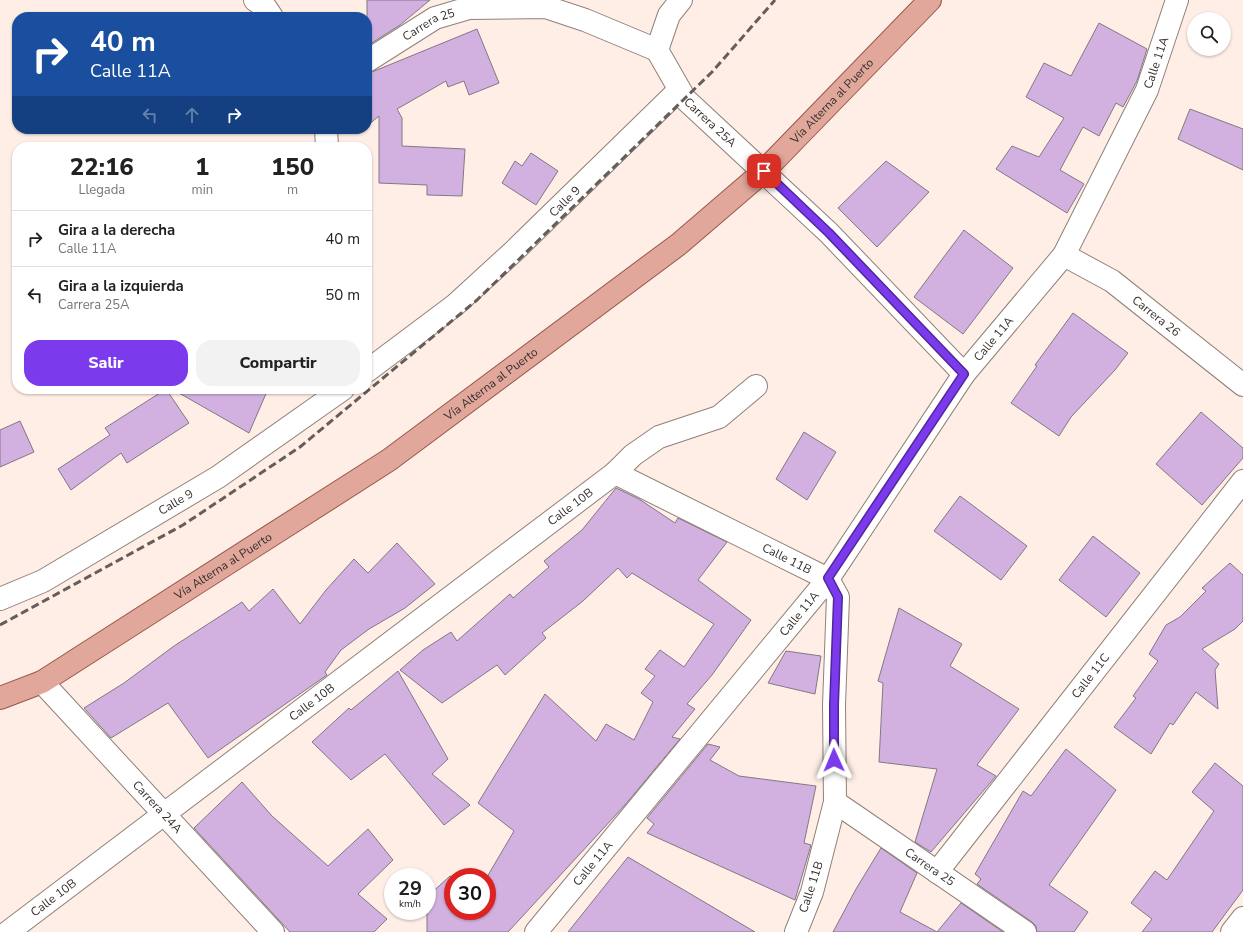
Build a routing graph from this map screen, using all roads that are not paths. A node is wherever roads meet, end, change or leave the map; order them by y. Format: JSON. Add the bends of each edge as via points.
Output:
{"nodes":[{"id":1,"x":255,"y":0,"type":"edge"},
{"id":2,"x":681,"y":0,"type":"edge"},
{"id":3,"x":930,"y":0,"type":"edge"},
{"id":4,"x":1177,"y":0,"type":"edge"},
{"id":5,"x":269,"y":12,"type":"edge"},
{"id":6,"x":657,"y":50,"type":"junction"},
{"id":7,"x":372,"y":58,"type":"edge"},
{"id":8,"x":679,"y":90,"type":"junction"},
{"id":9,"x":764,"y":171,"type":"junction"},
{"id":10,"x":1064,"y":255,"type":"junction"},
{"id":11,"x":372,"y":367,"type":"edge"},
{"id":12,"x":964,"y":374,"type":"junction"},
{"id":13,"x":1243,"y":385,"type":"edge"},
{"id":14,"x":756,"y":386,"type":"dead end"},
{"id":15,"x":336,"y":394,"type":"edge"},
{"id":16,"x":615,"y":473,"type":"junction"},
{"id":17,"x":1243,"y":480,"type":"edge"},
{"id":18,"x":828,"y":578,"type":"junction"},
{"id":19,"x":0,"y":599,"type":"edge"},
{"id":20,"x":42,"y":682,"type":"junction"},
{"id":21,"x":0,"y":698,"type":"edge"},
{"id":22,"x":835,"y":802,"type":"junction"},
{"id":23,"x":165,"y":814,"type":"junction"},
{"id":24,"x":937,"y":872,"type":"junction"},
{"id":25,"x":1243,"y":918,"type":"edge"},
{"id":26,"x":8,"y":932,"type":"edge"},
{"id":27,"x":273,"y":932,"type":"edge"},
{"id":28,"x":536,"y":932,"type":"edge"},
{"id":29,"x":796,"y":932,"type":"edge"},
{"id":30,"x":1025,"y":932,"type":"edge"},
{"id":31,"x":1232,"y":932,"type":"edge"}],
"edges":[{"from":1,"to":5,"type":"street"},
{"from":2,"to":6,"type":"street","via":[[669,15]]},
{"from":3,"to":9,"type":"main road","name":"Vía Alterna al Puerto"},
{"from":4,"to":10,"type":"street","name":"Calle 11A","via":[[1147,90]]},
{"from":6,"to":7,"type":"street","name":"Carrera 25","via":[[546,7],[469,8],[435,18]]},
{"from":6,"to":8,"type":"street"},
{"from":8,"to":9,"type":"street","name":"Carrera 25A","via":[[685,99]]},
{"from":8,"to":11,"type":"street","name":"Calle 9","via":[[455,305]]},
{"from":9,"to":12,"type":"street","name":"Carrera 25A","via":[[829,233]]},
{"from":9,"to":20,"type":"main road","name":"Vía Alterna al Puerto","via":[[679,244],[389,460]]},
{"from":10,"to":12,"type":"street","name":"Calle 11A"},
{"from":10,"to":13,"type":"street","name":"Carrera 26","via":[[1112,281]]},
{"from":12,"to":18,"type":"street","name":"Calle 11A"},
{"from":14,"to":16,"type":"street","name":"Calle 10B","via":[[719,417],[659,437],[633,455]]},
{"from":15,"to":19,"type":"street","name":"Calle 9","via":[[218,477],[43,581]]},
{"from":16,"to":18,"type":"street","name":"Calle 11B"},
{"from":16,"to":23,"type":"street","name":"Calle 10B"},
{"from":17,"to":24,"type":"street","name":"Calle 11C"},
{"from":18,"to":22,"type":"street","name":"Calle 11B","via":[[838,597],[834,705]]},
{"from":18,"to":28,"type":"street","name":"Calle 11A"},
{"from":20,"to":21,"type":"main road","name":"Vía Alterna al Puerto"},
{"from":20,"to":23,"type":"street","name":"Carrera 24A"},
{"from":22,"to":24,"type":"street","name":"Carrera 25"},
{"from":22,"to":29,"type":"street","name":"Calle 11B","via":[[812,892]]},
{"from":23,"to":26,"type":"street","name":"Calle 10B"},
{"from":23,"to":27,"type":"street","name":"Carrera 24A"},
{"from":24,"to":30,"type":"street","name":"Carrera 25"},
{"from":25,"to":31,"type":"street"}]}
